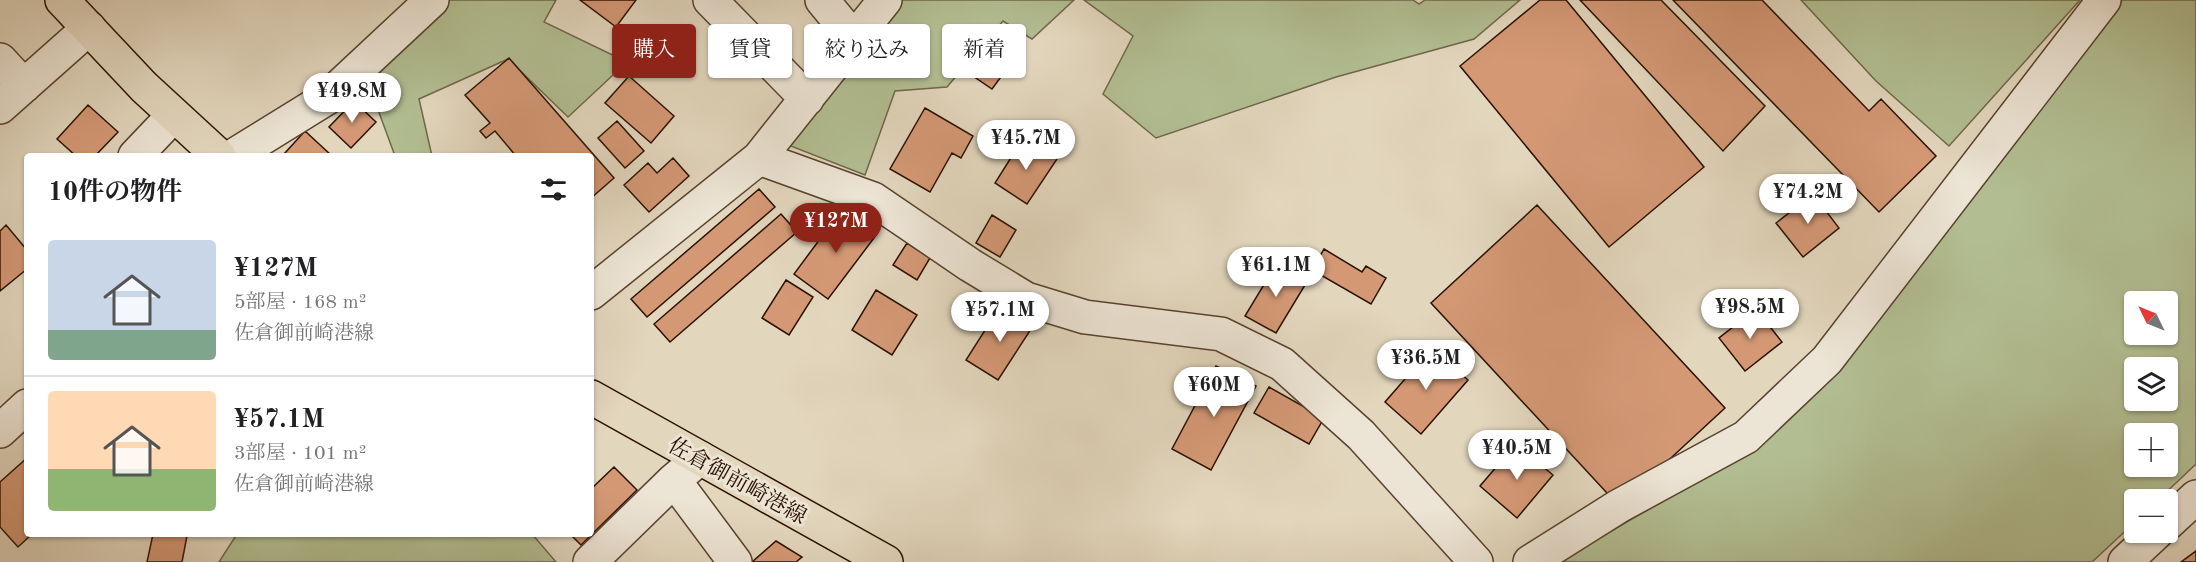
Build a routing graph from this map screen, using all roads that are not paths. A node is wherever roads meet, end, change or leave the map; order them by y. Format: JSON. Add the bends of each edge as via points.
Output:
{"nodes":[{"id":1,"x":62,"y":0,"type":"edge"},
{"id":2,"x":432,"y":0,"type":"edge"},
{"id":3,"x":710,"y":0,"type":"edge"},
{"id":4,"x":822,"y":0,"type":"edge"},
{"id":5,"x":885,"y":0,"type":"edge"},
{"id":6,"x":2104,"y":0,"type":"edge"},
{"id":7,"x":842,"y":24,"type":"edge"},
{"id":8,"x":867,"y":24,"type":"edge"},
{"id":9,"x":89,"y":28,"type":"junction"},
{"id":10,"x":0,"y":60,"type":"edge"},
{"id":11,"x":824,"y":78,"type":"edge"},
{"id":12,"x":24,"y":86,"type":"junction"},
{"id":13,"x":807,"y":99,"type":"junction"},
{"id":14,"x":0,"y":107,"type":"edge"},
{"id":15,"x":174,"y":115,"type":"junction"},
{"id":16,"x":138,"y":153,"type":"edge"},
{"id":17,"x":216,"y":153,"type":"edge"},
{"id":18,"x":238,"y":153,"type":"edge"},
{"id":19,"x":759,"y":158,"type":"junction"},
{"id":20,"x":594,"y":291,"type":"edge"},
{"id":21,"x":594,"y":399,"type":"edge"},
{"id":22,"x":24,"y":409,"type":"edge"},
{"id":23,"x":0,"y":431,"type":"edge"},
{"id":24,"x":700,"y":458,"type":"junction"},
{"id":25,"x":674,"y":480,"type":"junction"},
{"id":26,"x":2196,"y":497,"type":"edge"},
{"id":27,"x":2178,"y":514,"type":"edge"},
{"id":28,"x":2145,"y":543,"type":"edge"},
{"id":29,"x":590,"y":562,"type":"edge"},
{"id":30,"x":735,"y":562,"type":"edge"},
{"id":31,"x":886,"y":562,"type":"edge"},
{"id":32,"x":1476,"y":562,"type":"edge"},
{"id":33,"x":1530,"y":562,"type":"edge"},
{"id":34,"x":2125,"y":562,"type":"edge"}],
"edges":[{"from":1,"to":9,"type":"main road"},
{"from":2,"to":18,"type":"street","via":[[327,98]]},
{"from":3,"to":13,"type":"street"},
{"from":4,"to":7,"type":"street"},
{"from":5,"to":8,"type":"street"},
{"from":6,"to":33,"type":"street","via":[[1827,360],[1746,437],[1619,506]]},
{"from":9,"to":12,"type":"street"},
{"from":9,"to":15,"type":"main road"},
{"from":10,"to":12,"type":"street"},
{"from":11,"to":13,"type":"street"},
{"from":12,"to":14,"type":"street"},
{"from":13,"to":19,"type":"street"},
{"from":15,"to":16,"type":"street"},
{"from":15,"to":17,"type":"main road"},
{"from":19,"to":20,"type":"street"},
{"from":19,"to":32,"type":"street","via":[[873,199],[1026,299],[1085,317],[1221,334],[1282,364],[1361,435]]},
{"from":21,"to":24,"type":"main road","name":"佐倉御前崎港線"},
{"from":22,"to":23,"type":"street"},
{"from":24,"to":25,"type":"street"},
{"from":24,"to":31,"type":"main road","name":"佐倉御前崎港線"},
{"from":25,"to":29,"type":"street"},
{"from":25,"to":30,"type":"street"},
{"from":26,"to":27,"type":"street"},
{"from":28,"to":34,"type":"street"}]}
